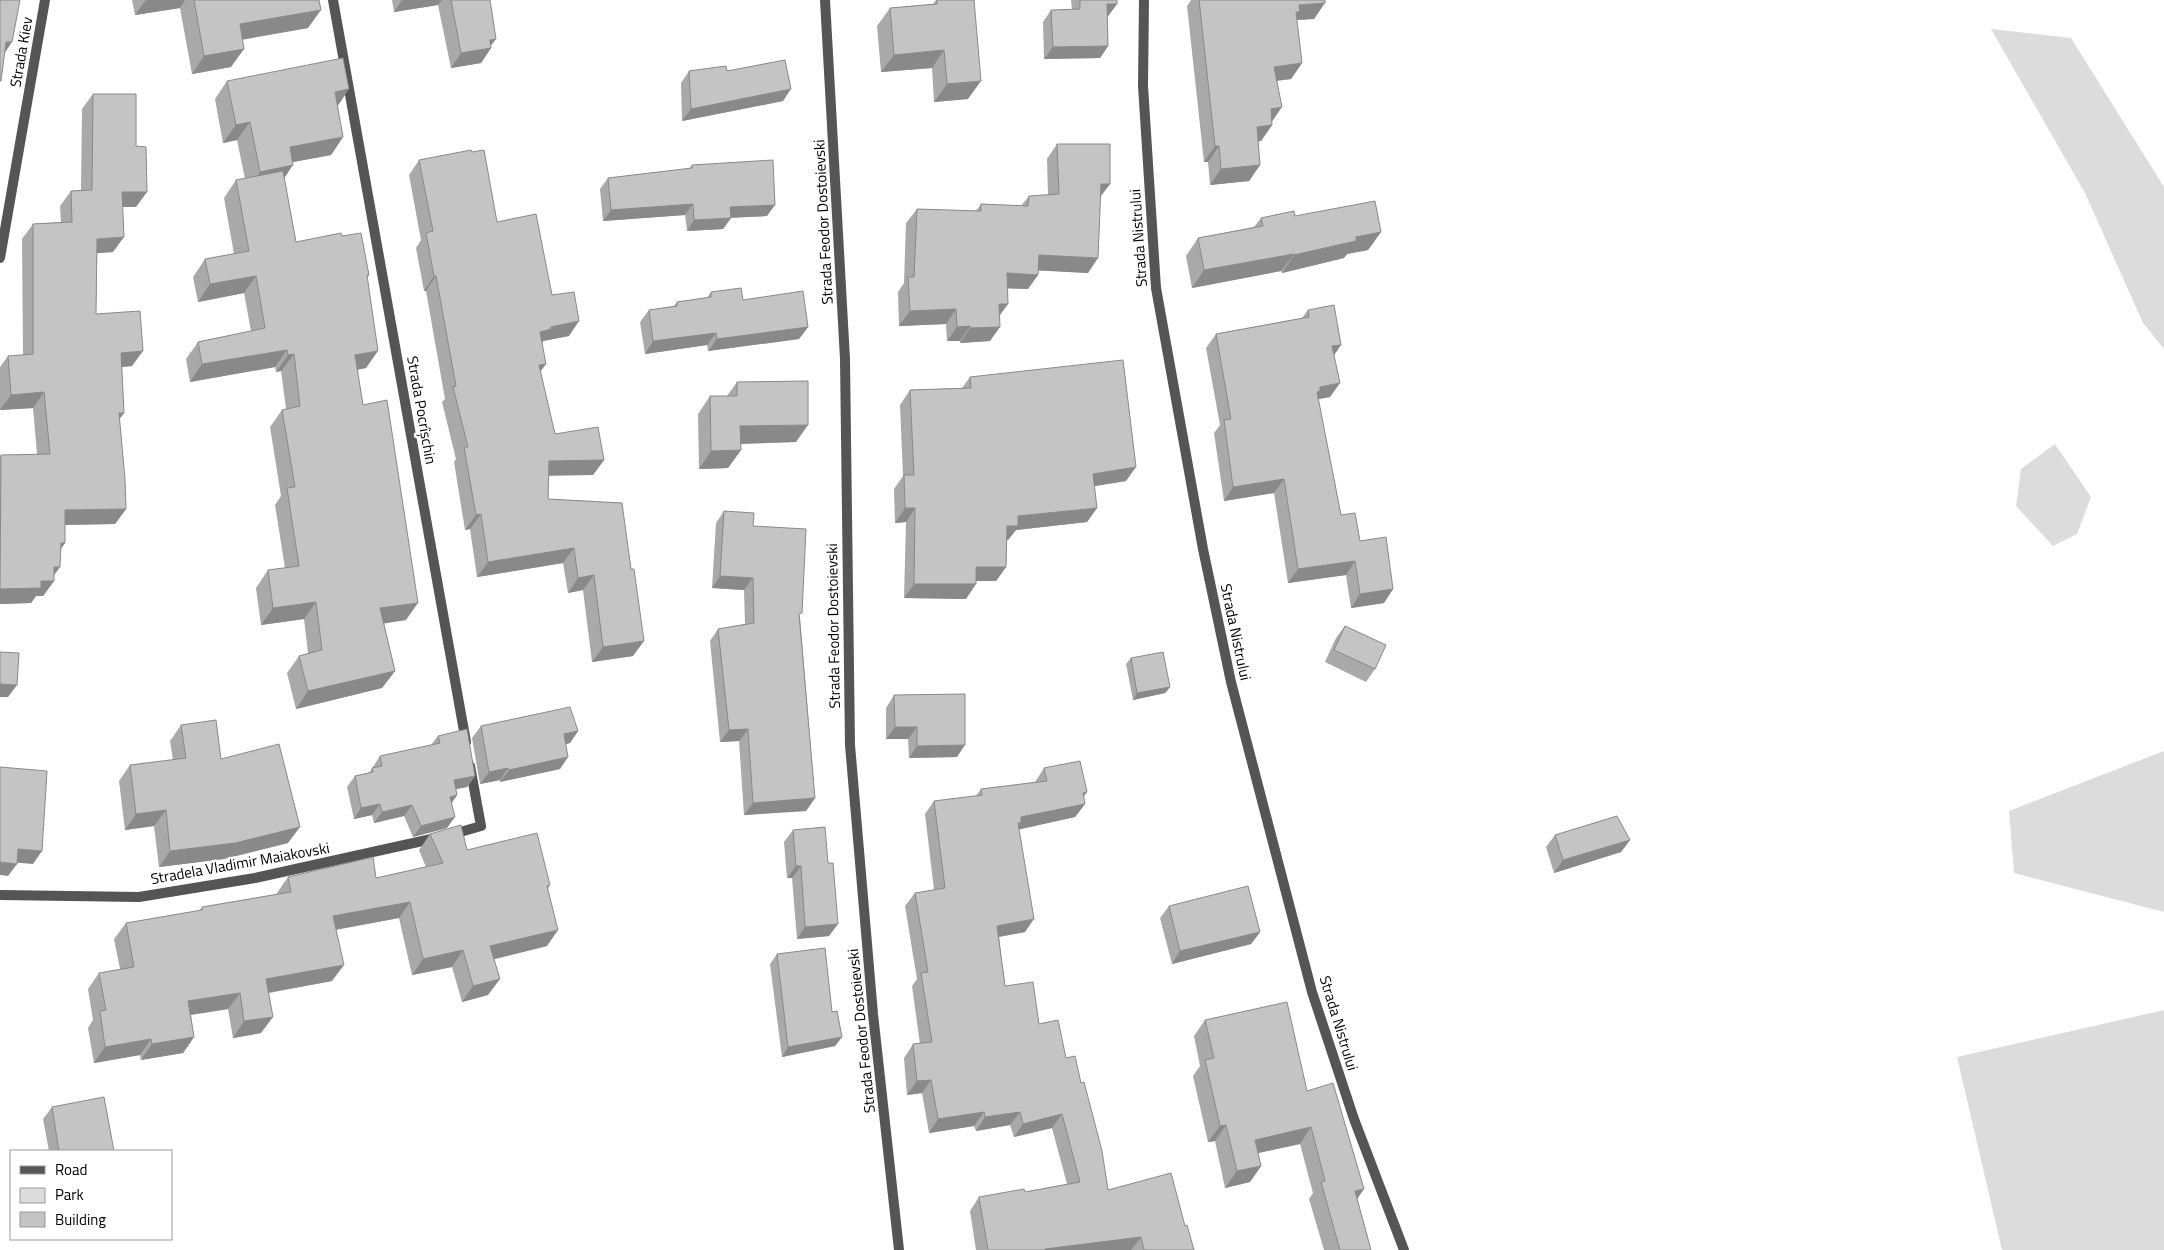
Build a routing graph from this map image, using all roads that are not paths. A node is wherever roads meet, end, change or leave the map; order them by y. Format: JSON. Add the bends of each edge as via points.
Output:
{"nodes":[{"id":1,"x":45,"y":0,"type":"edge"},
{"id":2,"x":333,"y":0,"type":"edge"},
{"id":3,"x":825,"y":0,"type":"edge"},
{"id":4,"x":1144,"y":0,"type":"edge"},
{"id":5,"x":0,"y":258,"type":"edge"},
{"id":6,"x":481,"y":826,"type":"joint"},
{"id":7,"x":0,"y":895,"type":"edge"},
{"id":8,"x":898,"y":1250,"type":"edge"},
{"id":9,"x":1404,"y":1250,"type":"edge"}],
"edges":[{"from":1,"to":5,"type":"street","name":"Strada Kiev"},
{"from":2,"to":6,"type":"street","name":"Strada Pocrîșchin"},
{"from":3,"to":8,"type":"street","name":"Strada Feodor Dostoievski","via":[[845,359],[850,745],[873,1014]]},
{"from":4,"to":9,"type":"street","name":"Strada Nistrului","via":[[1144,86],[1156,288],[1215,606],[1231,682],[1312,992],[1354,1119]]},
{"from":6,"to":7,"type":"street","name":"Stradela Vladimir Maiakovski","via":[[406,846],[255,878],[139,897]]}]}
